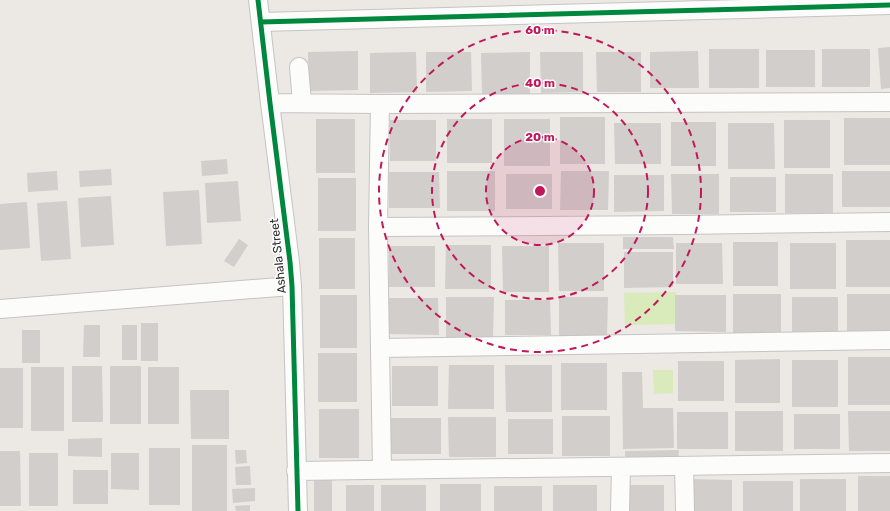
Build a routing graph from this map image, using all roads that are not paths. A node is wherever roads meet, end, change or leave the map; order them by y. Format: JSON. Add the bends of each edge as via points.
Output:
{"nodes":[{"id":1,"x":258,"y":0,"type":"edge"},
{"id":2,"x":890,"y":5,"type":"edge"},
{"id":3,"x":261,"y":22,"type":"junction"},
{"id":4,"x":299,"y":67,"type":"dead end"},
{"id":5,"x":890,"y":102,"type":"edge"},
{"id":6,"x":270,"y":103,"type":"junction"},
{"id":7,"x":302,"y":103,"type":"junction"},
{"id":8,"x":380,"y":104,"type":"junction"},
{"id":9,"x":890,"y":222,"type":"edge"},
{"id":10,"x":378,"y":227,"type":"junction"},
{"id":11,"x":292,"y":286,"type":"junction"},
{"id":12,"x":0,"y":309,"type":"edge"},
{"id":13,"x":890,"y":340,"type":"edge"},
{"id":14,"x":380,"y":348,"type":"junction"},
{"id":15,"x":890,"y":463,"type":"edge"},
{"id":16,"x":621,"y":466,"type":"junction"},
{"id":17,"x":684,"y":466,"type":"junction"},
{"id":18,"x":382,"y":469,"type":"junction"},
{"id":19,"x":296,"y":471,"type":"junction"},
{"id":20,"x":298,"y":511,"type":"edge"},
{"id":21,"x":620,"y":511,"type":"edge"},
{"id":22,"x":684,"y":511,"type":"edge"}],
"edges":[{"from":1,"to":3,"type":"street","name":"Ashala Street"},
{"from":2,"to":3,"type":"street"},
{"from":3,"to":6,"type":"street","name":"Ashala Street"},
{"from":4,"to":7,"type":"street"},
{"from":5,"to":8,"type":"street"},
{"from":6,"to":7,"type":"street"},
{"from":6,"to":11,"type":"street","name":"Ashala Street"},
{"from":7,"to":8,"type":"street"},
{"from":8,"to":10,"type":"street"},
{"from":9,"to":10,"type":"street"},
{"from":10,"to":14,"type":"street"},
{"from":11,"to":12,"type":"street"},
{"from":11,"to":19,"type":"street","name":"Ashala Street"},
{"from":13,"to":14,"type":"street"},
{"from":14,"to":18,"type":"street"},
{"from":15,"to":17,"type":"street"},
{"from":16,"to":17,"type":"street"},
{"from":16,"to":18,"type":"street"},
{"from":16,"to":21,"type":"street"},
{"from":17,"to":22,"type":"street"},
{"from":18,"to":19,"type":"street"},
{"from":19,"to":20,"type":"street","name":"Ashala Street"}]}
